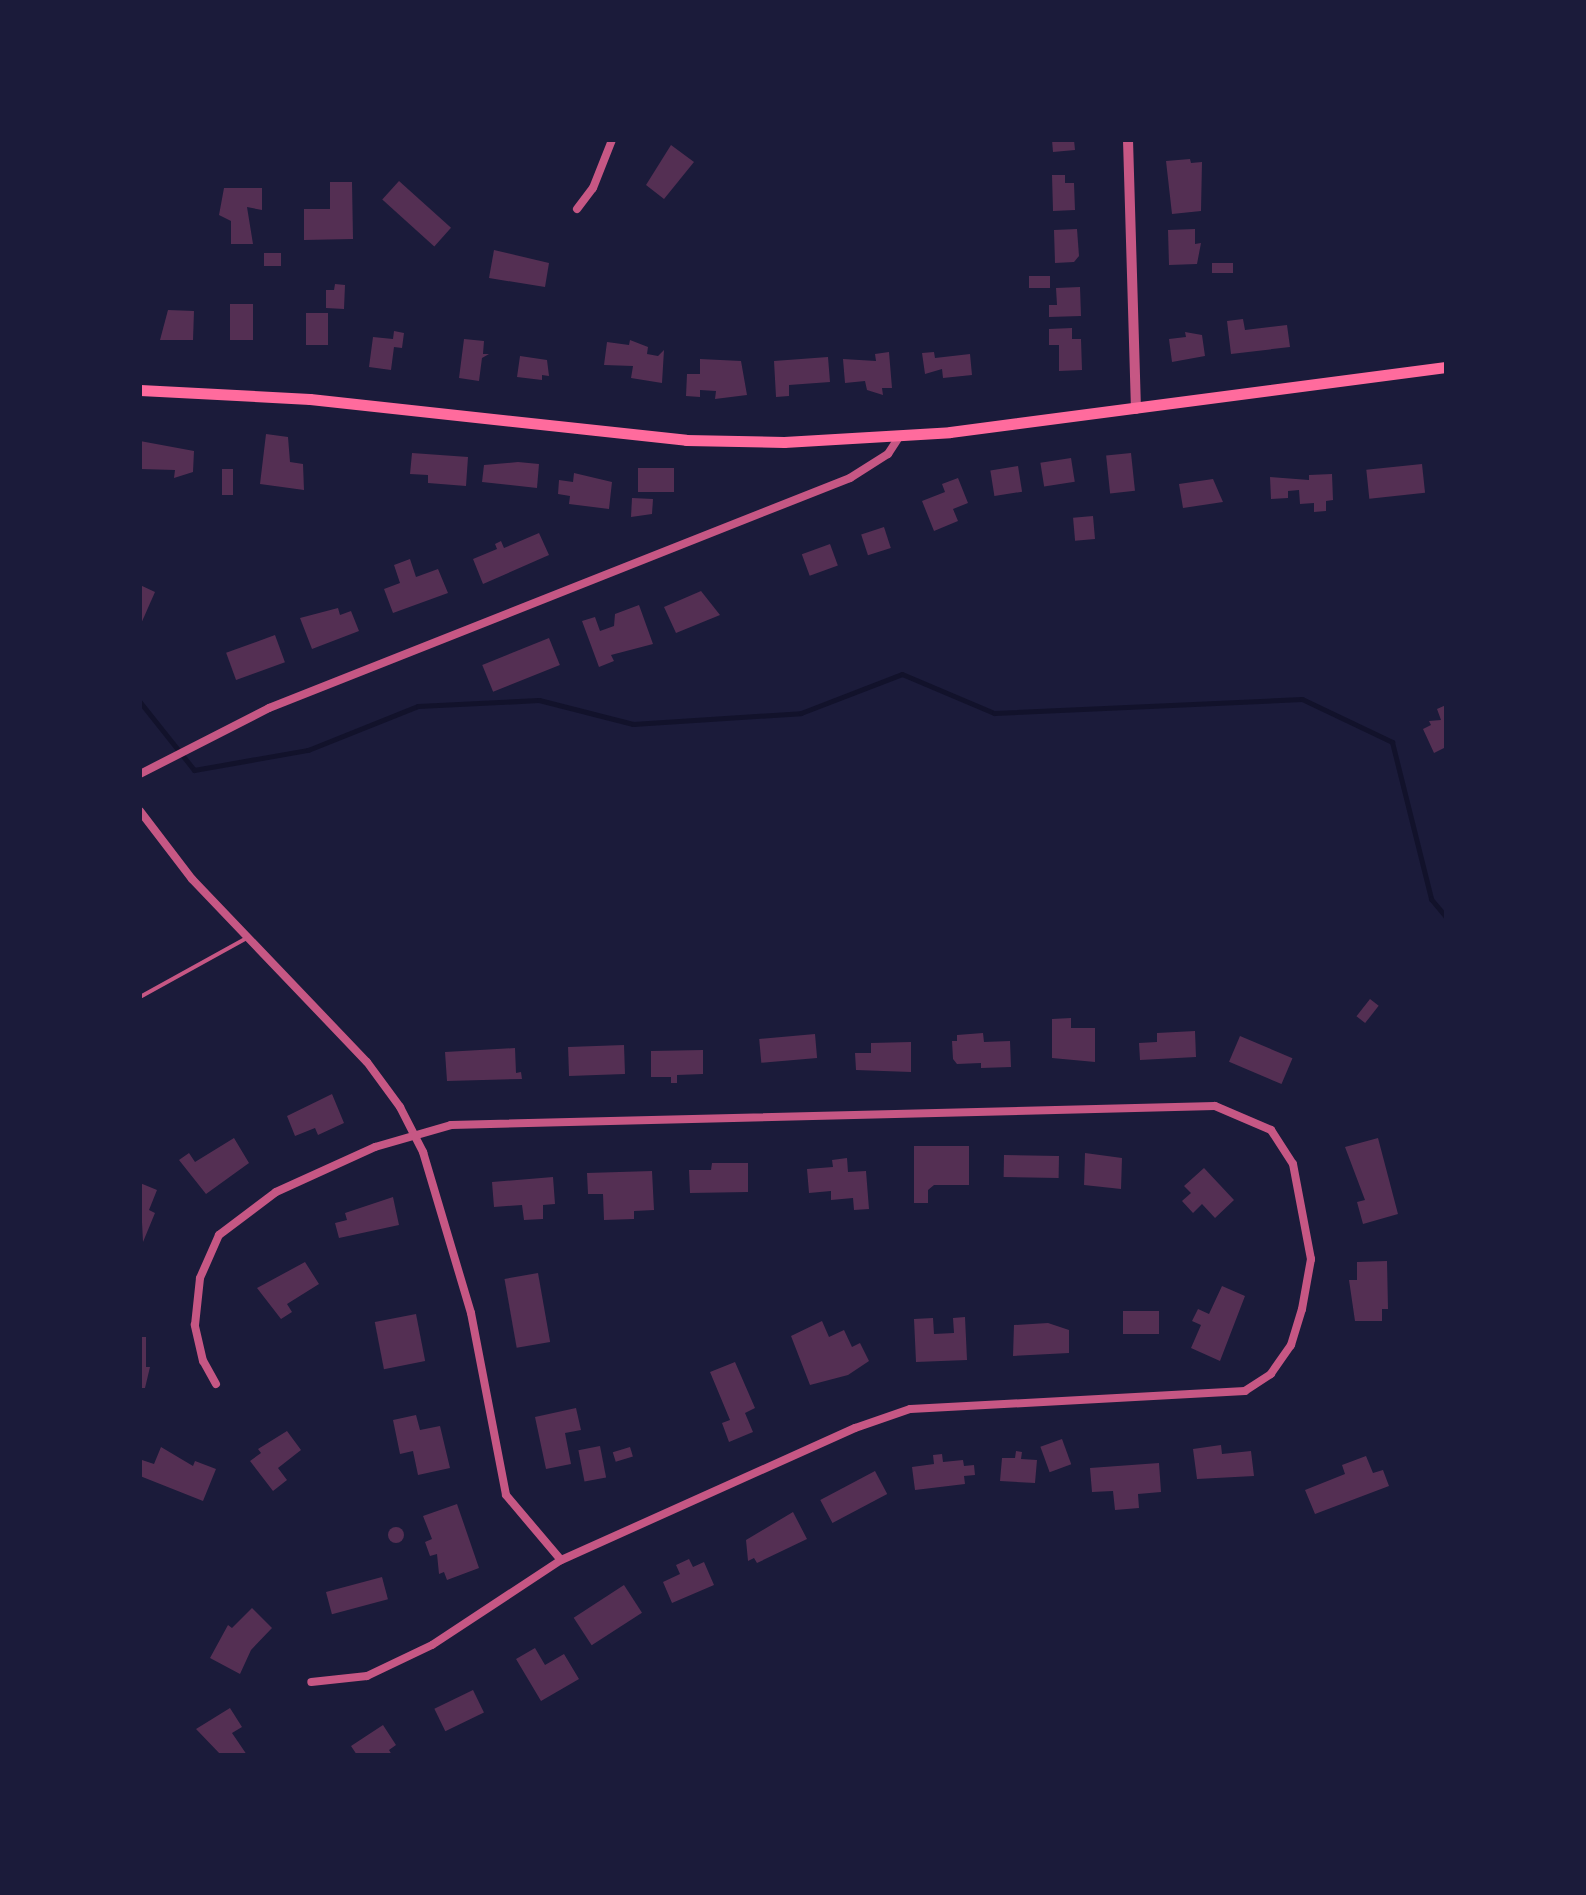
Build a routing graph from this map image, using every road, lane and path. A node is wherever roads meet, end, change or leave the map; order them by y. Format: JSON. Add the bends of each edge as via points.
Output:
{"nodes":[{"id":1,"x":612,"y":140,"type":"edge"},
{"id":2,"x":1128,"y":140,"type":"edge"},
{"id":3,"x":577,"y":209,"type":"dead end"},
{"id":4,"x":1446,"y":367,"type":"edge"},
{"id":5,"x":140,"y":390,"type":"edge"},
{"id":6,"x":1136,"y":409,"type":"junction"},
{"id":7,"x":899,"y":437,"type":"junction"},
{"id":8,"x":140,"y":774,"type":"edge"},
{"id":9,"x":140,"y":811,"type":"edge"},
{"id":10,"x":247,"y":938,"type":"junction"},
{"id":11,"x":140,"y":997,"type":"edge"},
{"id":12,"x":414,"y":1134,"type":"junction"},
{"id":13,"x":216,"y":1384,"type":"dead end"},
{"id":14,"x":561,"y":1560,"type":"junction"},
{"id":15,"x":311,"y":1682,"type":"dead end"}],
"edges":[{"from":1,"to":3,"type":"street","via":[[593,188]]},
{"from":2,"to":6,"type":"street"},
{"from":4,"to":6,"type":"main road"},
{"from":5,"to":7,"type":"main road","via":[[374,405],[686,440]]},
{"from":6,"to":7,"type":"main road"},
{"from":7,"to":8,"type":"street","via":[[888,454],[850,478],[320,687],[194,743]]},
{"from":9,"to":10,"type":"street","via":[[192,879]]},
{"from":10,"to":11,"type":"lane"},
{"from":10,"to":12,"type":"street","via":[[367,1062]]},
{"from":12,"to":13,"type":"street","via":[[276,1192],[219,1235],[203,1267],[195,1325],[203,1361]]},
{"from":12,"to":14,"type":"street","via":[[471,1313],[506,1495]]},
{"from":12,"to":14,"type":"street","via":[[451,1125],[1215,1106],[1271,1130],[1293,1164],[1311,1259],[1302,1309],[1291,1345],[1271,1374],[1245,1391],[910,1409],[855,1428]]},
{"from":14,"to":15,"type":"street","via":[[432,1645],[367,1676]]}]}
